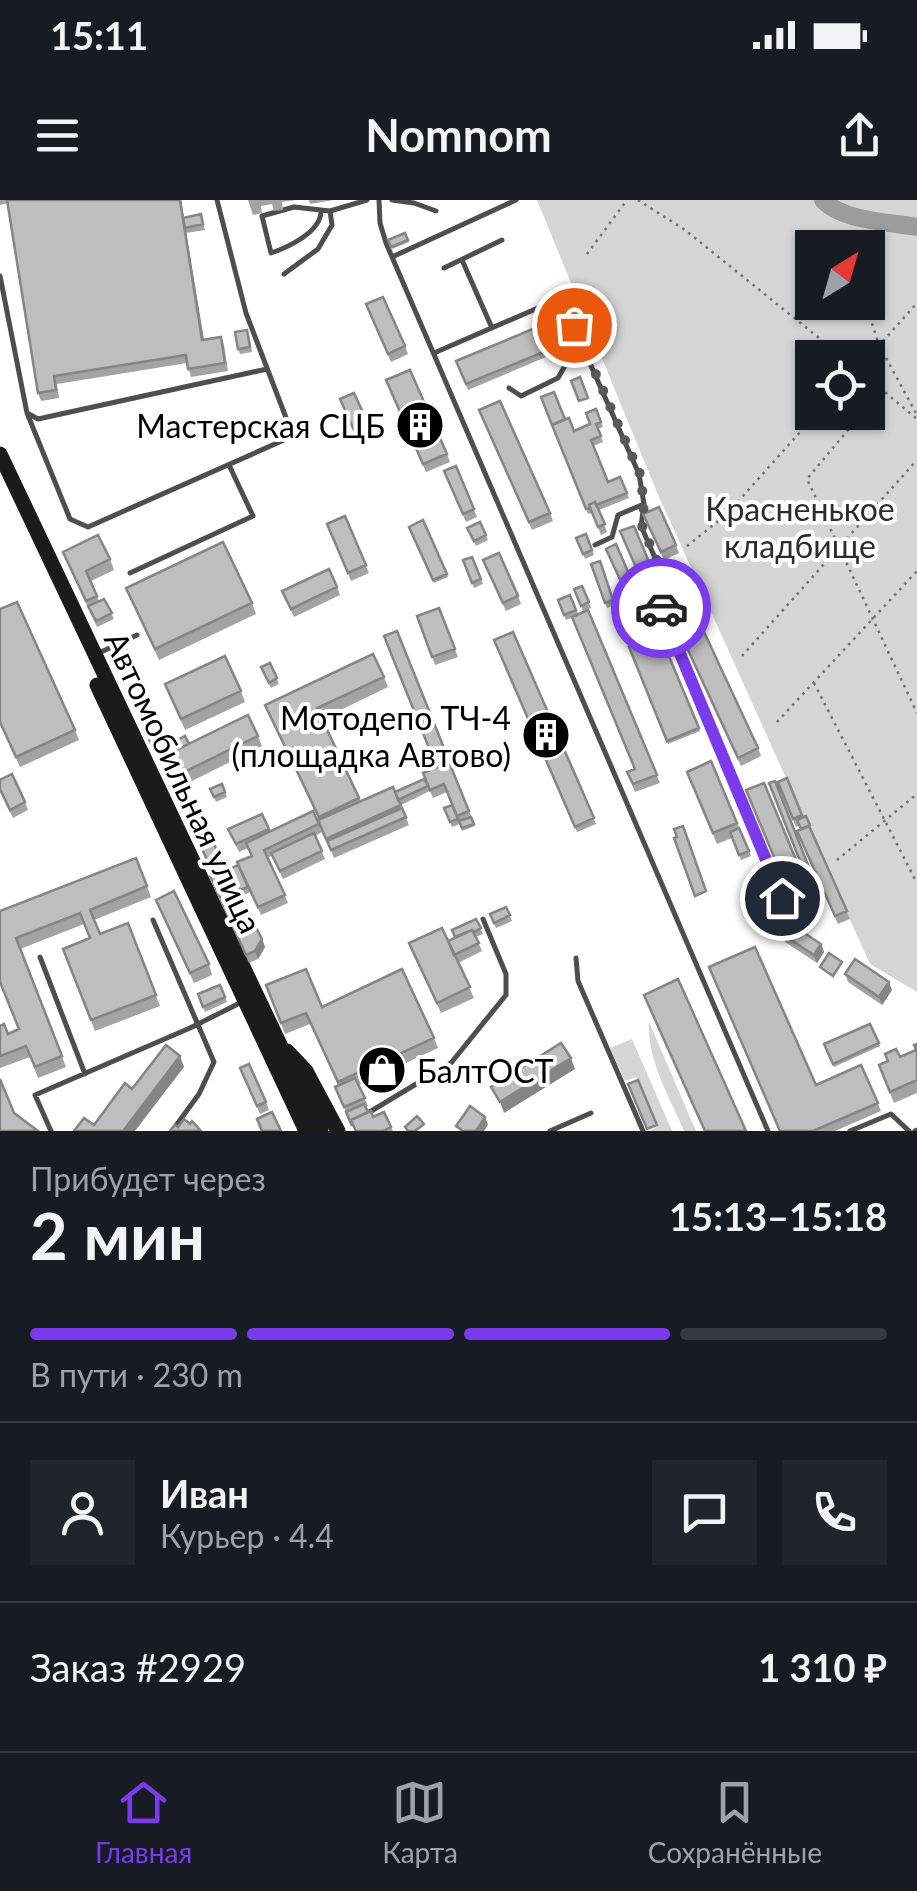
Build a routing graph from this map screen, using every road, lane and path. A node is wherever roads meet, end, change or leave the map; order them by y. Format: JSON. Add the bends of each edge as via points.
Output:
{"nodes":[{"id":1,"x":216,"y":200,"type":"edge"},
{"id":2,"x":367,"y":200,"type":"edge"},
{"id":3,"x":379,"y":200,"type":"edge"},
{"id":4,"x":392,"y":200,"type":"edge"},
{"id":5,"x":516,"y":200,"type":"edge"},
{"id":6,"x":628,"y":200,"type":"edge"},
{"id":7,"x":638,"y":200,"type":"edge"},
{"id":8,"x":330,"y":211,"type":"junction"},
{"id":9,"x":436,"y":211,"type":"dead end"},
{"id":10,"x":321,"y":212,"type":"junction"},
{"id":11,"x":502,"y":240,"type":"dead end"},
{"id":12,"x":587,"y":254,"type":"dead end"},
{"id":13,"x":392,"y":257,"type":"junction"},
{"id":14,"x":462,"y":260,"type":"junction"},
{"id":15,"x":444,"y":268,"type":"dead end"},
{"id":16,"x":284,"y":274,"type":"dead end"},
{"id":17,"x":0,"y":276,"type":"edge"},
{"id":18,"x":917,"y":302,"type":"edge"},
{"id":19,"x":492,"y":328,"type":"junction"},
{"id":20,"x":822,"y":340,"type":"edge"},
{"id":21,"x":884,"y":340,"type":"edge"},
{"id":22,"x":586,"y":352,"type":"junction"},
{"id":23,"x":434,"y":354,"type":"junction"},
{"id":24,"x":885,"y":355,"type":"edge"},
{"id":25,"x":268,"y":369,"type":"junction"},
{"id":26,"x":509,"y":388,"type":"dead end"},
{"id":27,"x":885,"y":392,"type":"edge"},
{"id":28,"x":27,"y":413,"type":"junction"},
{"id":29,"x":917,"y":417,"type":"edge"},
{"id":30,"x":802,"y":430,"type":"edge"},
{"id":31,"x":847,"y":430,"type":"edge"},
{"id":32,"x":0,"y":454,"type":"edge"},
{"id":33,"x":917,"y":460,"type":"edge"},
{"id":34,"x":228,"y":465,"type":"junction"},
{"id":35,"x":0,"y":477,"type":"edge"},
{"id":36,"x":644,"y":504,"type":"junction"},
{"id":37,"x":595,"y":545,"type":"edge"},
{"id":38,"x":687,"y":546,"type":"dead end"},
{"id":39,"x":838,"y":548,"type":"junction"},
{"id":40,"x":130,"y":573,"type":"dead end"},
{"id":41,"x":915,"y":573,"type":"edge"},
{"id":42,"x":917,"y":582,"type":"edge"},
{"id":43,"x":872,"y":621,"type":"junction"},
{"id":44,"x":137,"y":635,"type":"dead end"},
{"id":45,"x":94,"y":655,"type":"junction"},
{"id":46,"x":742,"y":656,"type":"dead end"},
{"id":47,"x":814,"y":683,"type":"junction"},
{"id":48,"x":917,"y":713,"type":"edge"},
{"id":49,"x":777,"y":722,"type":"dead end"},
{"id":50,"x":917,"y":794,"type":"edge"},
{"id":51,"x":885,"y":821,"type":"junction"},
{"id":52,"x":837,"y":860,"type":"dead end"},
{"id":53,"x":917,"y":883,"type":"edge"},
{"id":54,"x":782,"y":898,"type":"dead end"},
{"id":55,"x":483,"y":919,"type":"dead end"},
{"id":56,"x":153,"y":920,"type":"dead end"},
{"id":57,"x":40,"y":957,"type":"dead end"},
{"id":58,"x":576,"y":958,"type":"dead end"},
{"id":59,"x":244,"y":1001,"type":"junction"},
{"id":60,"x":197,"y":1024,"type":"junction"},
{"id":61,"x":85,"y":1074,"type":"junction"},
{"id":62,"x":368,"y":1113,"type":"edge"},
{"id":63,"x":590,"y":1113,"type":"dead end"},
{"id":64,"x":334,"y":1129,"type":"edge"},
{"id":65,"x":51,"y":1131,"type":"edge"},
{"id":66,"x":172,"y":1131,"type":"edge"},
{"id":67,"x":306,"y":1131,"type":"edge"},
{"id":68,"x":550,"y":1131,"type":"edge"},
{"id":69,"x":644,"y":1131,"type":"edge"},
{"id":70,"x":768,"y":1131,"type":"edge"},
{"id":71,"x":850,"y":1131,"type":"edge"},
{"id":72,"x":914,"y":1131,"type":"edge"}],
"edges":[{"from":1,"to":25,"type":"lane"},
{"from":2,"to":8,"type":"lane"},
{"from":3,"to":13,"type":"lane"},
{"from":4,"to":9,"type":"lane"},
{"from":5,"to":13,"type":"lane"},
{"from":6,"to":12,"type":"path"},
{"from":7,"to":20,"type":"path","via":[[686,230]]},
{"from":8,"to":10,"type":"lane"},
{"from":8,"to":16,"type":"lane","via":[[332,225],[318,249]]},
{"from":10,"to":10,"type":"lane","via":[[314,228],[270,253],[262,216],[294,207]]},
{"from":11,"to":14,"type":"lane"},
{"from":13,"to":23,"type":"lane"},
{"from":14,"to":15,"type":"lane"},
{"from":14,"to":19,"type":"lane"},
{"from":17,"to":28,"type":"lane"},
{"from":18,"to":21,"type":"path"},
{"from":19,"to":22,"type":"lane","via":[[561,298]]},
{"from":19,"to":23,"type":"lane"},
{"from":22,"to":26,"type":"lane","via":[[567,362],[558,378],[521,396]]},
{"from":22,"to":36,"type":"lane","via":[[640,474]]},
{"from":23,"to":70,"type":"lane"},
{"from":24,"to":29,"type":"path"},
{"from":25,"to":28,"type":"lane","via":[[38,420]]},
{"from":25,"to":34,"type":"lane","via":[[293,436]]},
{"from":27,"to":29,"type":"path"},
{"from":28,"to":34,"type":"lane","via":[[70,518],[88,528]]},
{"from":30,"to":38,"type":"path","via":[[726,515]]},
{"from":31,"to":39,"type":"path","via":[[807,479]]},
{"from":32,"to":45,"type":"main road","name":"Автомобильная улица"},
{"from":33,"to":39,"type":"path"},
{"from":34,"to":40,"type":"lane","via":[[254,516]]},
{"from":35,"to":59,"type":"main road","name":"Автомобильная улица"},
{"from":36,"to":37,"type":"lane","via":[[618,515],[612,537]]},
{"from":36,"to":54,"type":"lane","via":[[642,526],[667,585],[660,605]]},
{"from":39,"to":43,"type":"path"},
{"from":39,"to":46,"type":"path"},
{"from":41,"to":42,"type":"path"},
{"from":41,"to":43,"type":"path"},
{"from":43,"to":47,"type":"path"},
{"from":43,"to":48,"type":"path"},
{"from":44,"to":45,"type":"lane"},
{"from":45,"to":64,"type":"main road","name":"Автомобильная улица","via":[[275,1038]]},
{"from":47,"to":49,"type":"path"},
{"from":47,"to":51,"type":"path"},
{"from":50,"to":51,"type":"path"},
{"from":51,"to":52,"type":"path"},
{"from":51,"to":53,"type":"path"},
{"from":55,"to":62,"type":"lane","via":[[506,974],[506,995],[451,1063]]},
{"from":56,"to":60,"type":"lane"},
{"from":57,"to":61,"type":"lane"},
{"from":58,"to":69,"type":"lane","via":[[578,981]]},
{"from":59,"to":60,"type":"lane"},
{"from":59,"to":67,"type":"main road","name":"Автомобильная улица"},
{"from":60,"to":61,"type":"lane"},
{"from":60,"to":66,"type":"lane","via":[[214,1062]]},
{"from":61,"to":65,"type":"lane","via":[[36,1095]]},
{"from":63,"to":68,"type":"lane"},
{"from":71,"to":72,"type":"lane","via":[[891,1114]]}]}
